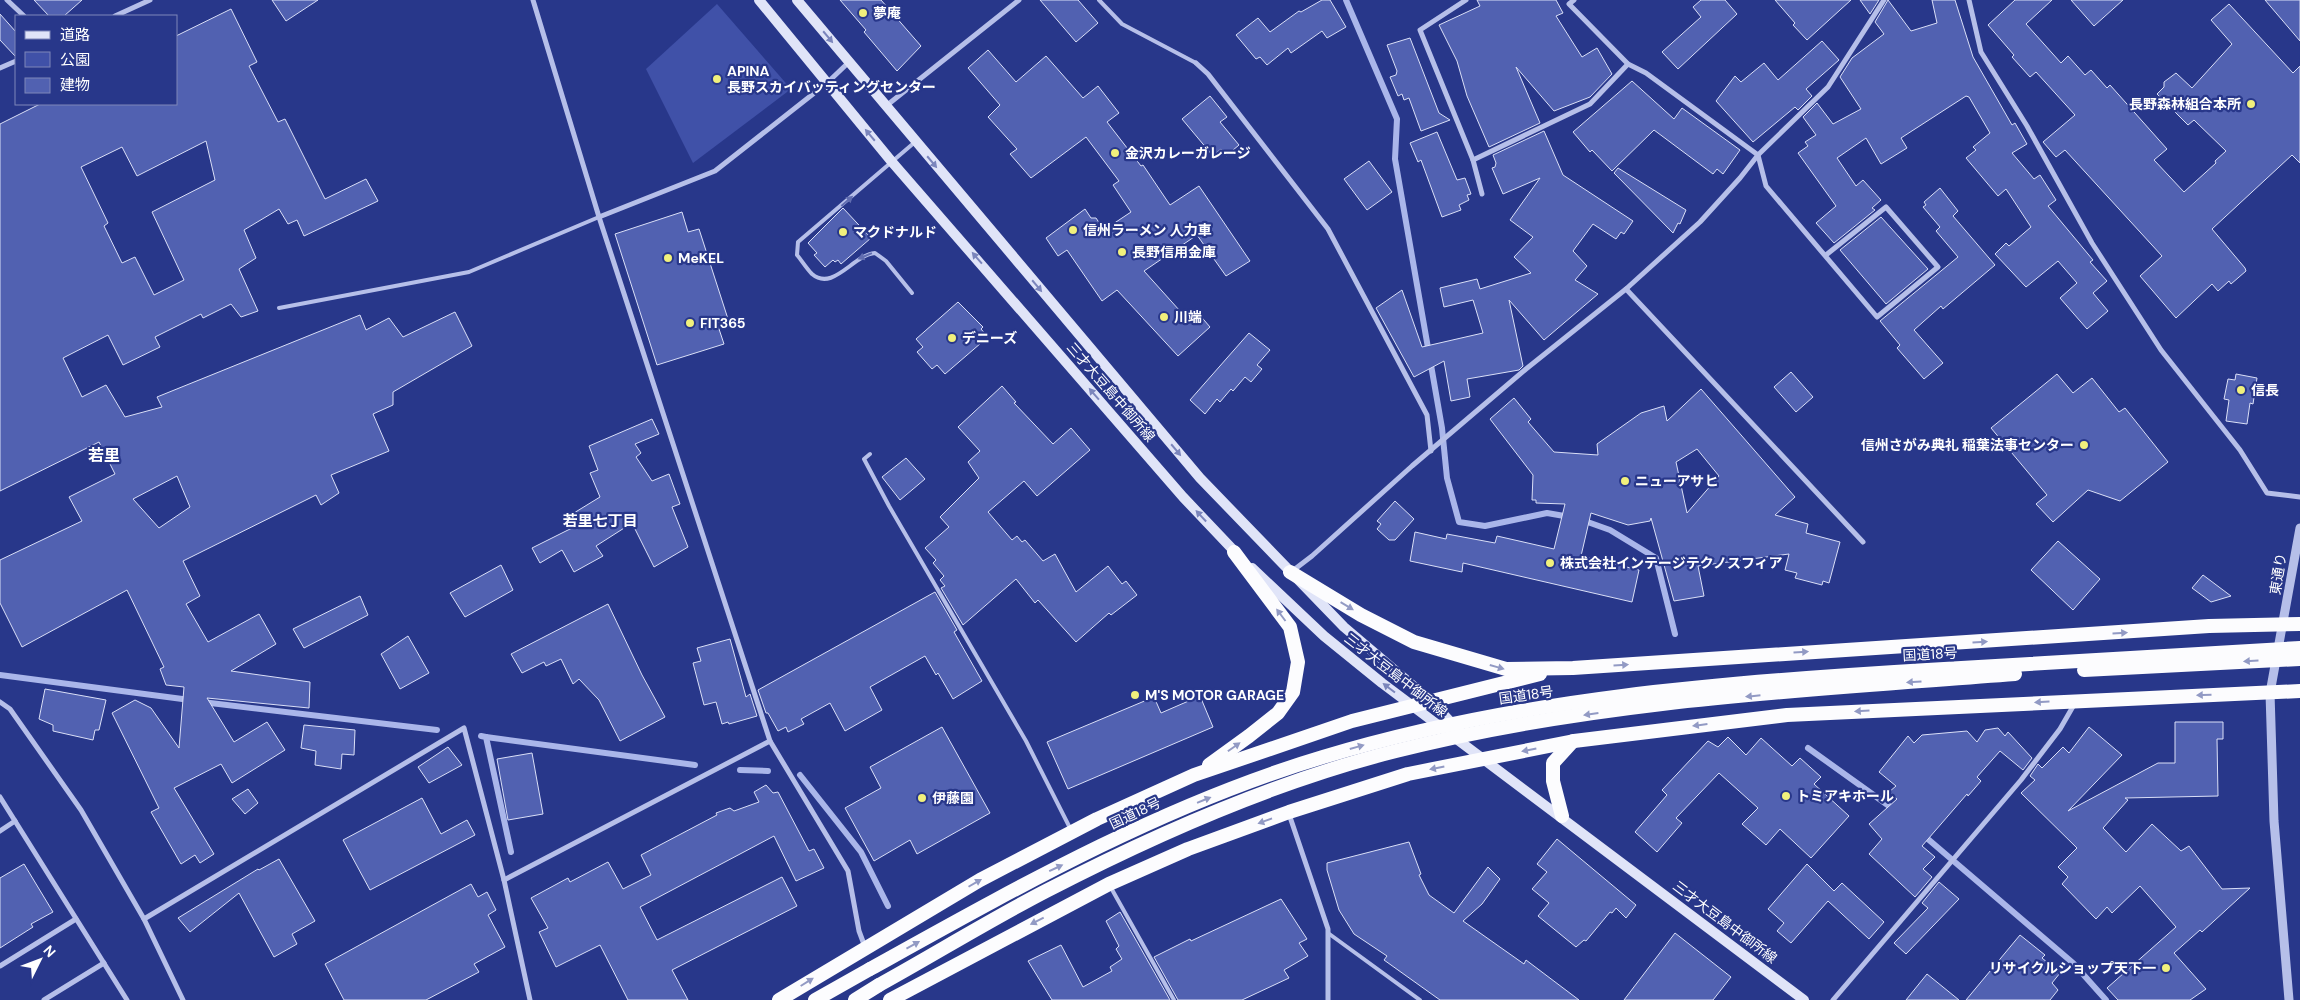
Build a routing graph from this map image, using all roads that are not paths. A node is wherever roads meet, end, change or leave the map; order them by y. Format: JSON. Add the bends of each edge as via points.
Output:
{"nodes":[{"id":1,"x":7,"y":0,"type":"edge"},
{"id":2,"x":150,"y":0,"type":"edge"},
{"id":3,"x":533,"y":0,"type":"edge"},
{"id":4,"x":759,"y":0,"type":"edge"},
{"id":5,"x":797,"y":0,"type":"edge"},
{"id":6,"x":1019,"y":0,"type":"edge"},
{"id":7,"x":1100,"y":0,"type":"edge"},
{"id":8,"x":1466,"y":0,"type":"edge"},
{"id":9,"x":1884,"y":0,"type":"edge"},
{"id":10,"x":1969,"y":0,"type":"edge"},
{"id":11,"x":1570,"y":1,"type":"edge"},
{"id":12,"x":23,"y":15,"type":"edge"},
{"id":13,"x":117,"y":15,"type":"edge"},
{"id":14,"x":15,"y":61,"type":"edge"},
{"id":15,"x":850,"y":62,"type":"junction"},
{"id":16,"x":1196,"y":63,"type":"joint"},
{"id":17,"x":1628,"y":64,"type":"junction"},
{"id":18,"x":0,"y":68,"type":"edge"},
{"id":19,"x":827,"y":83,"type":"junction"},
{"id":20,"x":886,"y":106,"type":"junction"},
{"id":21,"x":915,"y":142,"type":"junction"},
{"id":22,"x":1758,"y":155,"type":"junction"},
{"id":23,"x":1473,"y":160,"type":"junction"},
{"id":24,"x":892,"y":162,"type":"junction"},
{"id":25,"x":1482,"y":194,"type":"dead end"},
{"id":26,"x":599,"y":217,"type":"junction"},
{"id":27,"x":1826,"y":255,"type":"junction"},
{"id":28,"x":1626,"y":289,"type":"junction"},
{"id":29,"x":912,"y":293,"type":"dead end"},
{"id":30,"x":279,"y":308,"type":"dead end"},
{"id":31,"x":1431,"y":451,"type":"junction"},
{"id":32,"x":870,"y":454,"type":"dead end"},
{"id":33,"x":2300,"y":497,"type":"edge"},
{"id":34,"x":2300,"y":528,"type":"edge"},
{"id":35,"x":1863,"y":542,"type":"dead end"},
{"id":36,"x":1234,"y":552,"type":"junction"},
{"id":37,"x":1290,"y":572,"type":"junction"},
{"id":38,"x":2284,"y":624,"type":"junction"},
{"id":39,"x":2300,"y":624,"type":"edge"},
{"id":40,"x":2300,"y":648,"type":"edge"},
{"id":41,"x":2300,"y":659,"type":"edge"},
{"id":42,"x":1573,"y":668,"type":"junction"},
{"id":43,"x":2300,"y":691,"type":"edge"},
{"id":44,"x":2270,"y":693,"type":"junction"},
{"id":45,"x":2076,"y":700,"type":"junction"},
{"id":46,"x":1431,"y":701,"type":"junction"},
{"id":47,"x":0,"y":702,"type":"edge"},
{"id":48,"x":1413,"y":706,"type":"junction"},
{"id":49,"x":770,"y":740,"type":"junction"},
{"id":50,"x":1574,"y":741,"type":"junction"},
{"id":51,"x":1485,"y":759,"type":"junction"},
{"id":52,"x":1194,"y":775,"type":"junction"},
{"id":53,"x":0,"y":797,"type":"edge"},
{"id":54,"x":1288,"y":812,"type":"junction"},
{"id":55,"x":1562,"y":816,"type":"junction"},
{"id":56,"x":15,"y":822,"type":"junction"},
{"id":57,"x":0,"y":831,"type":"edge"},
{"id":58,"x":1072,"y":832,"type":"junction"},
{"id":59,"x":504,"y":880,"type":"junction"},
{"id":60,"x":1109,"y":884,"type":"junction"},
{"id":61,"x":76,"y":919,"type":"junction"},
{"id":62,"x":144,"y":919,"type":"junction"},
{"id":63,"x":1328,"y":933,"type":"junction"},
{"id":64,"x":865,"y":947,"type":"junction"},
{"id":65,"x":104,"y":963,"type":"junction"},
{"id":66,"x":0,"y":966,"type":"edge"},
{"id":67,"x":44,"y":1000,"type":"edge"},
{"id":68,"x":127,"y":1000,"type":"edge"},
{"id":69,"x":183,"y":1000,"type":"edge"},
{"id":70,"x":530,"y":1000,"type":"edge"},
{"id":71,"x":779,"y":1000,"type":"edge"},
{"id":72,"x":815,"y":1000,"type":"edge"},
{"id":73,"x":855,"y":1000,"type":"edge"},
{"id":74,"x":890,"y":1000,"type":"edge"},
{"id":75,"x":1174,"y":1000,"type":"edge"},
{"id":76,"x":1328,"y":1000,"type":"edge"},
{"id":77,"x":1420,"y":1000,"type":"edge"},
{"id":78,"x":1804,"y":1000,"type":"edge"},
{"id":79,"x":1834,"y":1000,"type":"edge"},
{"id":80,"x":2289,"y":1000,"type":"edge"}],
"edges":[{"from":1,"to":12,"type":"street"},
{"from":2,"to":13,"type":"street"},
{"from":3,"to":26,"type":"street"},
{"from":4,"to":19,"type":"main road","name":"三才大豆島中御所線"},
{"from":5,"to":15,"type":"main road","name":"三才大豆島中御所線","one_way":true},
{"from":6,"to":20,"type":"street"},
{"from":7,"to":16,"type":"lane","via":[[1122,24]]},
{"from":8,"to":23,"type":"street","via":[[1420,30]]},
{"from":9,"to":22,"type":"street","via":[[1828,88]]},
{"from":10,"to":33,"type":"street","via":[[1980,52],[2027,126],[2092,243],[2161,350],[2240,450],[2267,493]]},
{"from":11,"to":17,"type":"street"},
{"from":14,"to":18,"type":"street"},
{"from":15,"to":19,"type":"street"},
{"from":15,"to":20,"type":"main road","name":"三才大豆島中御所線"},
{"from":16,"to":31,"type":"street","via":[[1208,74],[1328,229],[1427,415]]},
{"from":17,"to":22,"type":"street","via":[[1646,73]]},
{"from":17,"to":23,"type":"street","via":[[1590,104]]},
{"from":24,"to":19,"type":"main road","name":"三才大豆島中御所線","one_way":true},
{"from":19,"to":26,"type":"street","via":[[714,171]]},
{"from":20,"to":21,"type":"main road","name":"三才大豆島中御所線"},
{"from":21,"to":24,"type":"lane"},
{"from":21,"to":37,"type":"main road","name":"三才大豆島中御所線","one_way":true,"via":[[1200,478]]},
{"from":22,"to":27,"type":"street","via":[[1766,186]]},
{"from":22,"to":28,"type":"street","via":[[1700,222]]},
{"from":23,"to":25,"type":"street"},
{"from":29,"to":24,"type":"lane","one_way":true,"via":[[875,252],[866,254],[830,279],[822,280],[812,274],[797,255],[798,242]]},
{"from":36,"to":24,"type":"main road","name":"三才大豆島中御所線","one_way":true},
{"from":26,"to":30,"type":"lane","via":[[470,272]]},
{"from":26,"to":49,"type":"street"},
{"from":27,"to":27,"type":"street","via":[[1877,317],[1938,267],[1886,207]]},
{"from":28,"to":31,"type":"street"},
{"from":28,"to":35,"type":"street"},
{"from":31,"to":37,"type":"street"},
{"from":32,"to":58,"type":"lane","via":[[864,460],[1026,740]]},
{"from":34,"to":38,"type":"street","name":"東通り"},
{"from":48,"to":36,"type":"main road","name":"三才大豆島中御所線","one_way":true,"via":[[1324,636]]},
{"from":52,"to":36,"type":"highway","one_way":true,"via":[[1250,736],[1278,712],[1293,692],[1298,662],[1290,627]]},
{"from":37,"to":42,"type":"highway","one_way":true,"via":[[1361,615],[1414,642],[1506,669]]},
{"from":37,"to":46,"type":"main road","name":"三才大豆島中御所線","via":[[1344,628]]},
{"from":38,"to":39,"type":"highway"},
{"from":42,"to":38,"type":"highway","one_way":true,"via":[[2209,626]]},
{"from":38,"to":44,"type":"street","name":"東通り"},
{"from":72,"to":40,"type":"highway","name":"国道18号","one_way":true,"bridge":true,"via":[[1038,876],[1159,819],[1248,782],[1391,737],[1504,714],[1631,696],[1801,678]]},
{"from":41,"to":73,"type":"highway","name":"国道18号","one_way":true,"bridge":true,"via":[[2032,673],[1806,690],[1624,709],[1509,727],[1395,751],[1254,796],[1165,834],[1046,891]]},
{"from":42,"to":46,"type":"highway"},
{"from":43,"to":44,"type":"highway"},
{"from":44,"to":45,"type":"highway","one_way":true},
{"from":44,"to":80,"type":"street","name":"東通り","via":[[2274,822]]},
{"from":45,"to":50,"type":"highway","one_way":true,"via":[[1787,715]]},
{"from":45,"to":79,"type":"street","via":[[2060,729],[2027,773]]},
{"from":46,"to":48,"type":"highway"},
{"from":46,"to":51,"type":"main road","name":"三才大豆島中御所線"},
{"from":47,"to":62,"type":"street","via":[[10,709],[81,810]]},
{"from":48,"to":51,"type":"main road","name":"三才大豆島中御所線"},
{"from":48,"to":52,"type":"highway","via":[[1352,722]]},
{"from":49,"to":59,"type":"street"},
{"from":49,"to":64,"type":"street","via":[[848,871]]},
{"from":50,"to":51,"type":"highway","one_way":true},
{"from":50,"to":55,"type":"highway","via":[[1552,763],[1552,781]]},
{"from":51,"to":54,"type":"highway","one_way":true,"via":[[1408,774]]},
{"from":51,"to":55,"type":"main road","name":"三才大豆島中御所線"},
{"from":52,"to":58,"type":"highway"},
{"from":53,"to":56,"type":"street"},
{"from":54,"to":60,"type":"highway","one_way":true,"via":[[1188,848]]},
{"from":54,"to":63,"type":"street"},
{"from":55,"to":78,"type":"main road","name":"三才大豆島中御所線"},
{"from":56,"to":57,"type":"street"},
{"from":56,"to":61,"type":"street"},
{"from":64,"to":58,"type":"highway","one_way":true,"via":[[980,880]]},
{"from":59,"to":62,"type":"street","via":[[464,728]]},
{"from":59,"to":70,"type":"street"},
{"from":60,"to":74,"type":"highway","one_way":true},
{"from":60,"to":75,"type":"lane"},
{"from":61,"to":65,"type":"street"},
{"from":61,"to":66,"type":"street"},
{"from":62,"to":69,"type":"street"},
{"from":63,"to":76,"type":"street"},
{"from":63,"to":77,"type":"lane"},
{"from":71,"to":64,"type":"highway","one_way":true},
{"from":65,"to":67,"type":"street"},
{"from":65,"to":68,"type":"street"}]}
